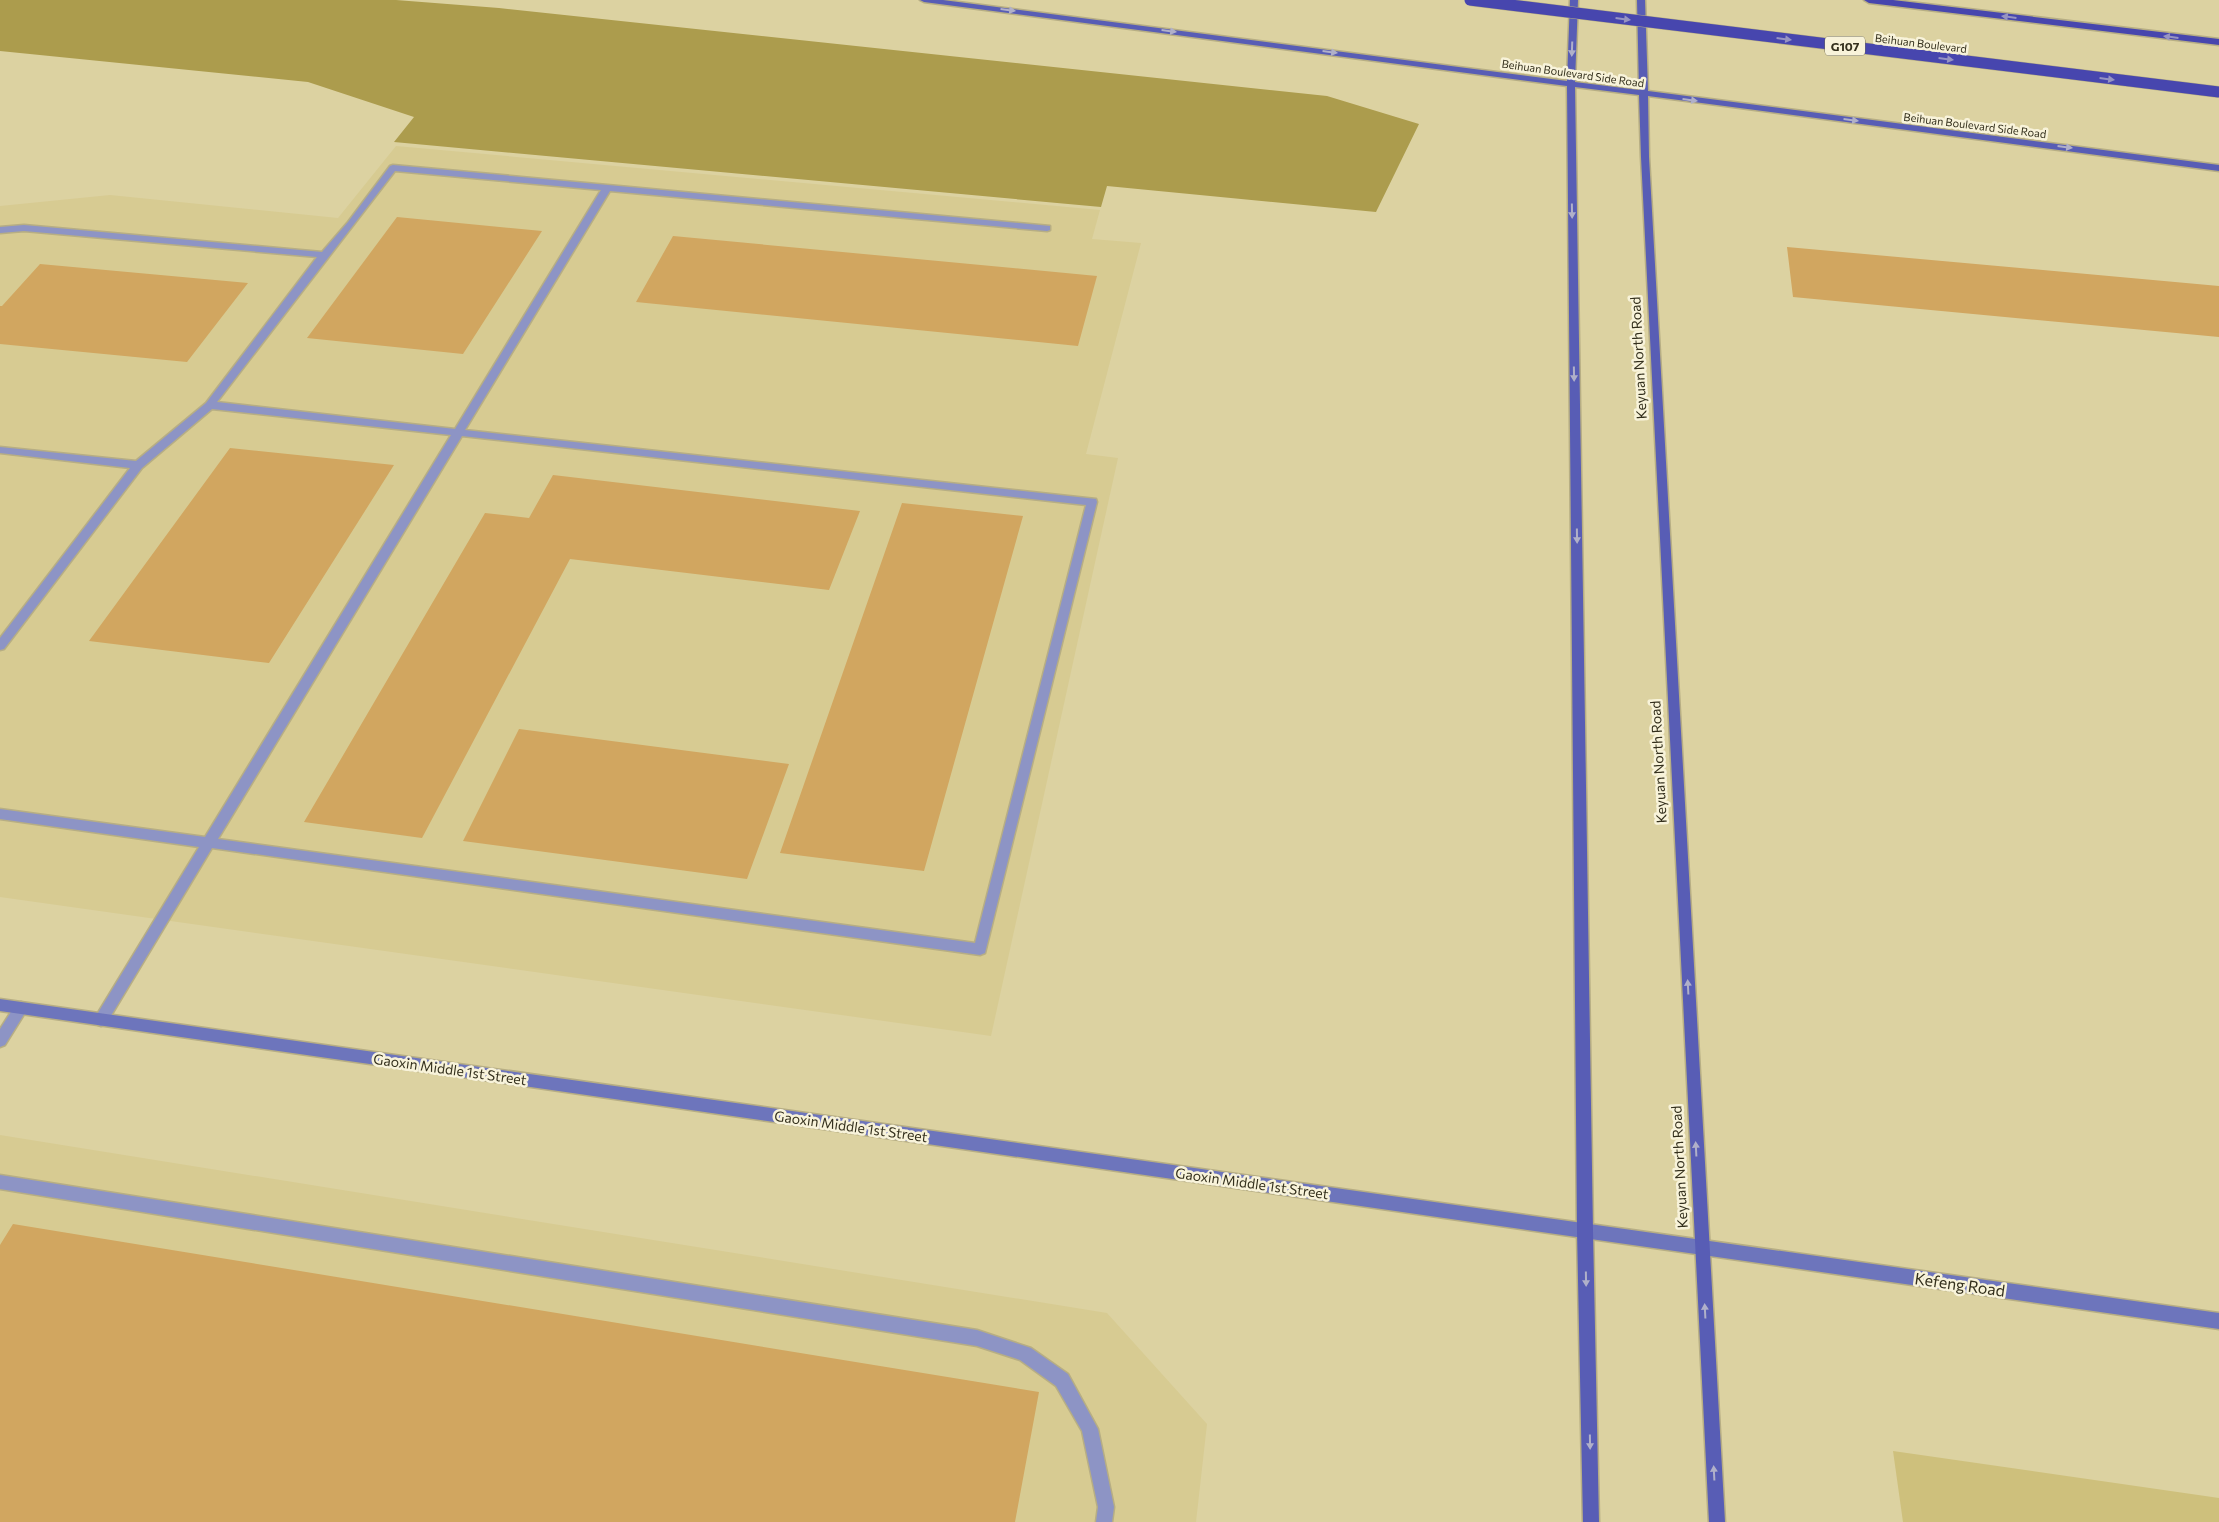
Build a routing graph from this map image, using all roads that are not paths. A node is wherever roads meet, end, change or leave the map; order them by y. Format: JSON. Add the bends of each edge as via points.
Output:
{"nodes":[{"id":1,"x":924,"y":0,"type":"edge"},
{"id":2,"x":1470,"y":0,"type":"edge"},
{"id":3,"x":1574,"y":0,"type":"edge"},
{"id":4,"x":1641,"y":0,"type":"edge"},
{"id":5,"x":1869,"y":0,"type":"edge"},
{"id":6,"x":2219,"y":42,"type":"edge"},
{"id":7,"x":1571,"y":84,"type":"junction"},
{"id":8,"x":2219,"y":92,"type":"edge"},
{"id":9,"x":1642,"y":94,"type":"junction"},
{"id":10,"x":2219,"y":168,"type":"edge"},
{"id":11,"x":607,"y":188,"type":"junction"},
{"id":12,"x":1047,"y":228,"type":"dead end"},
{"id":13,"x":0,"y":230,"type":"edge"},
{"id":14,"x":324,"y":256,"type":"junction"},
{"id":15,"x":210,"y":405,"type":"junction"},
{"id":16,"x":458,"y":432,"type":"junction"},
{"id":17,"x":0,"y":450,"type":"edge"},
{"id":18,"x":138,"y":465,"type":"junction"},
{"id":19,"x":0,"y":646,"type":"edge"},
{"id":20,"x":0,"y":814,"type":"edge"},
{"id":21,"x":209,"y":843,"type":"junction"},
{"id":22,"x":0,"y":1005,"type":"edge"},
{"id":23,"x":21,"y":1008,"type":"junction"},
{"id":24,"x":101,"y":1020,"type":"junction"},
{"id":25,"x":0,"y":1041,"type":"edge"},
{"id":26,"x":0,"y":1182,"type":"edge"},
{"id":27,"x":1585,"y":1230,"type":"junction"},
{"id":28,"x":1701,"y":1247,"type":"junction"},
{"id":29,"x":2219,"y":1321,"type":"edge"},
{"id":30,"x":1104,"y":1522,"type":"edge"},
{"id":31,"x":1592,"y":1522,"type":"edge"},
{"id":32,"x":1717,"y":1522,"type":"edge"}],
"edges":[{"from":1,"to":7,"type":"main road","name":"Beihuan Boulevard Side Road","one_way":true},
{"from":2,"to":8,"type":"highway","name":"Beihuan Boulevard","number":"G107","one_way":true,"bridge":true},
{"from":3,"to":7,"type":"main road","one_way":true},
{"from":4,"to":9,"type":"main road","name":"Keyuan North Road"},
{"from":6,"to":5,"type":"highway","one_way":true},
{"from":7,"to":9,"type":"main road","name":"Beihuan Boulevard Side Road"},
{"from":7,"to":27,"type":"main road","one_way":true},
{"from":9,"to":10,"type":"main road","name":"Beihuan Boulevard Side Road","one_way":true},
{"from":28,"to":9,"type":"main road","name":"Keyuan North Road","one_way":true},
{"from":11,"to":12,"type":"lane"},
{"from":11,"to":14,"type":"lane","via":[[393,168]]},
{"from":11,"to":16,"type":"lane"},
{"from":13,"to":14,"type":"lane","via":[[24,228]]},
{"from":14,"to":15,"type":"lane"},
{"from":15,"to":16,"type":"lane"},
{"from":15,"to":18,"type":"lane"},
{"from":16,"to":21,"type":"lane"},
{"from":16,"to":21,"type":"lane","via":[[1092,502],[980,949]]},
{"from":17,"to":18,"type":"lane"},
{"from":18,"to":19,"type":"lane"},
{"from":20,"to":21,"type":"lane"},
{"from":21,"to":24,"type":"lane"},
{"from":22,"to":23,"type":"street","name":"Gaoxin Middle 1st Street"},
{"from":23,"to":24,"type":"street","name":"Gaoxin Middle 1st Street"},
{"from":23,"to":25,"type":"lane"},
{"from":24,"to":27,"type":"street","name":"Gaoxin Middle 1st Street"},
{"from":26,"to":30,"type":"lane","via":[[977,1338],[1025,1354],[1062,1380],[1090,1428],[1106,1507]]},
{"from":27,"to":28,"type":"street","name":"Gaoxin Middle 1st Street"},
{"from":27,"to":31,"type":"main road","one_way":true},
{"from":28,"to":29,"type":"street","name":"Kefeng Road"},
{"from":32,"to":28,"type":"main road","name":"Keyuan North Road","one_way":true}]}
